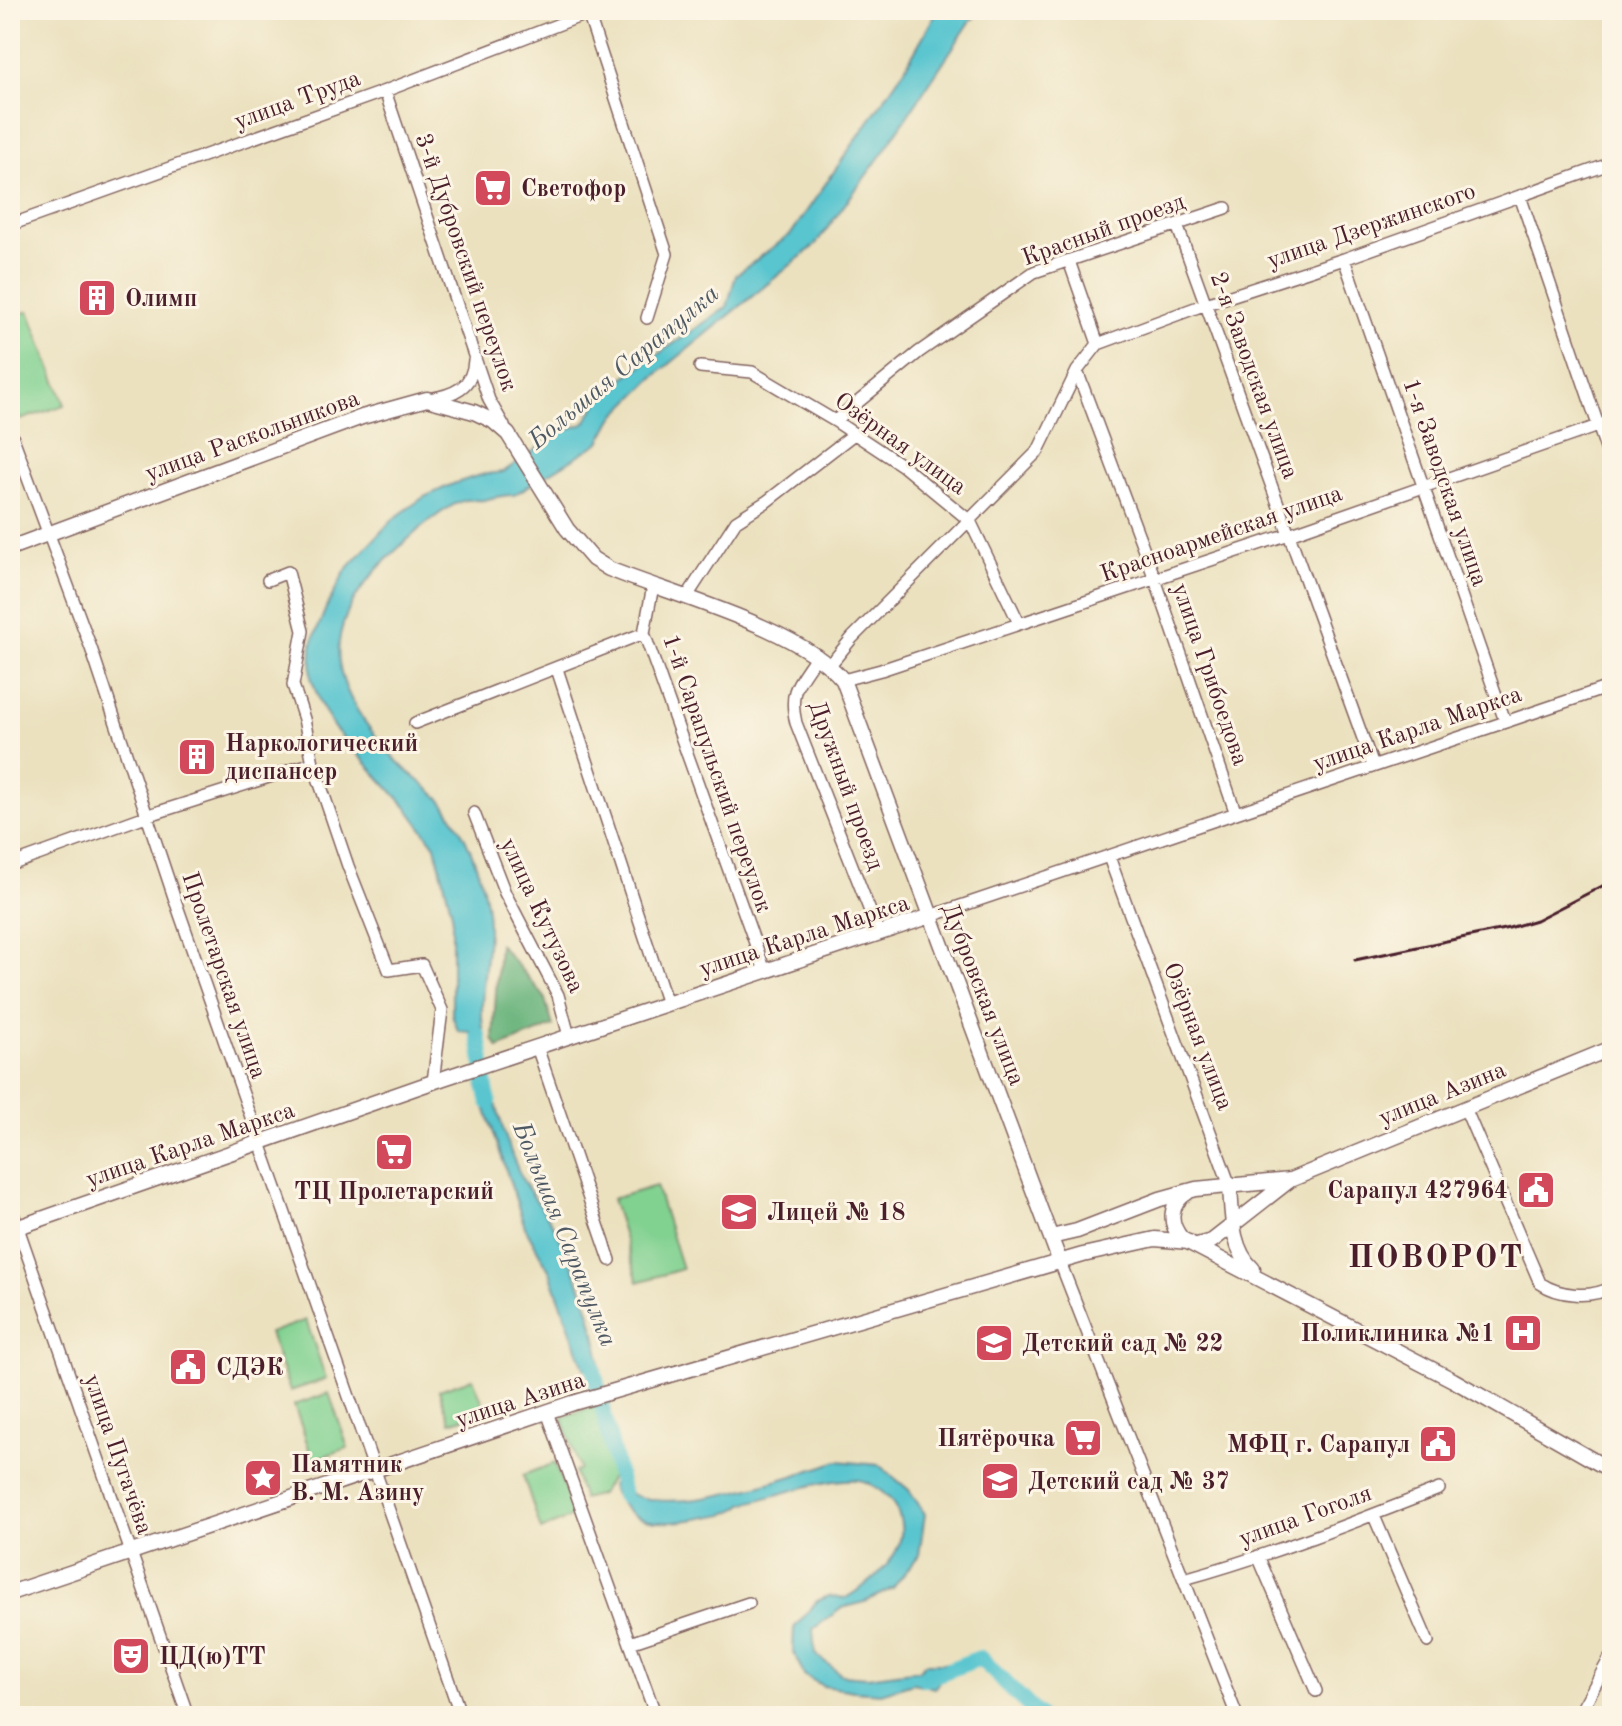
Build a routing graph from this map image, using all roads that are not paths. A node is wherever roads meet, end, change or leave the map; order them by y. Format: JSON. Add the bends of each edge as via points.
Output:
{"nodes":[{"id":1,"x":591,"y":11,"type":"edge"},
{"id":2,"x":385,"y":91,"type":"junction"},
{"id":3,"x":1612,"y":163,"type":"edge"},
{"id":4,"x":1520,"y":196,"type":"junction"},
{"id":5,"x":1226,"y":208,"type":"dead end"},
{"id":6,"x":10,"y":225,"type":"edge"},
{"id":7,"x":1177,"y":225,"type":"junction"},
{"id":8,"x":1344,"y":259,"type":"junction"},
{"id":9,"x":1069,"y":261,"type":"junction"},
{"id":10,"x":1206,"y":304,"type":"junction"},
{"id":11,"x":647,"y":318,"type":"dead end"},
{"id":12,"x":1098,"y":344,"type":"junction"},
{"id":13,"x":473,"y":352,"type":"junction"},
{"id":14,"x":700,"y":367,"type":"dead end"},
{"id":15,"x":1077,"y":371,"type":"junction"},
{"id":16,"x":427,"y":399,"type":"junction"},
{"id":17,"x":835,"y":421,"type":"junction"},
{"id":18,"x":1612,"y":421,"type":"edge"},
{"id":19,"x":1597,"y":425,"type":"junction"},
{"id":20,"x":10,"y":430,"type":"edge"},
{"id":21,"x":854,"y":434,"type":"junction"},
{"id":22,"x":511,"y":438,"type":"junction"},
{"id":23,"x":1612,"y":466,"type":"edge"},
{"id":24,"x":1425,"y":486,"type":"junction"},
{"id":25,"x":970,"y":521,"type":"junction"},
{"id":26,"x":50,"y":534,"type":"junction"},
{"id":27,"x":1289,"y":534,"type":"junction"},
{"id":28,"x":10,"y":548,"type":"edge"},
{"id":29,"x":1155,"y":579,"type":"junction"},
{"id":30,"x":268,"y":580,"type":"dead end"},
{"id":31,"x":653,"y":586,"type":"junction"},
{"id":32,"x":686,"y":598,"type":"junction"},
{"id":33,"x":1019,"y":623,"type":"junction"},
{"id":34,"x":644,"y":633,"type":"junction"},
{"id":35,"x":817,"y":655,"type":"junction"},
{"id":36,"x":830,"y":665,"type":"junction"},
{"id":37,"x":557,"y":669,"type":"junction"},
{"id":38,"x":843,"y":680,"type":"junction"},
{"id":39,"x":1612,"y":686,"type":"edge"},
{"id":40,"x":1505,"y":721,"type":"junction"},
{"id":41,"x":415,"y":723,"type":"dead end"},
{"id":42,"x":313,"y":763,"type":"junction"},
{"id":43,"x":1373,"y":766,"type":"junction"},
{"id":44,"x":1235,"y":811,"type":"junction"},
{"id":45,"x":474,"y":813,"type":"dead end"},
{"id":46,"x":146,"y":816,"type":"junction"},
{"id":47,"x":1109,"y":857,"type":"junction"},
{"id":48,"x":10,"y":865,"type":"edge"},
{"id":49,"x":931,"y":916,"type":"junction"},
{"id":50,"x":879,"y":934,"type":"junction"},
{"id":51,"x":765,"y":971,"type":"junction"},
{"id":52,"x":667,"y":1004,"type":"junction"},
{"id":53,"x":569,"y":1036,"type":"junction"},
{"id":54,"x":537,"y":1047,"type":"junction"},
{"id":55,"x":1612,"y":1048,"type":"edge"},
{"id":56,"x":438,"y":1080,"type":"junction"},
{"id":57,"x":1465,"y":1108,"type":"junction"},
{"id":58,"x":260,"y":1143,"type":"junction"},
{"id":59,"x":1290,"y":1180,"type":"junction"},
{"id":60,"x":1230,"y":1186,"type":"junction"},
{"id":61,"x":1196,"y":1190,"type":"junction"},
{"id":62,"x":10,"y":1205,"type":"edge"},
{"id":63,"x":1233,"y":1225,"type":"junction"},
{"id":64,"x":14,"y":1229,"type":"edge"},
{"id":65,"x":1051,"y":1237,"type":"junction"},
{"id":66,"x":1218,"y":1237,"type":"junction"},
{"id":67,"x":1193,"y":1244,"type":"junction"},
{"id":68,"x":610,"y":1260,"type":"dead end"},
{"id":69,"x":1060,"y":1262,"type":"junction"},
{"id":70,"x":1612,"y":1287,"type":"edge"},
{"id":71,"x":1294,"y":1296,"type":"junction"},
{"id":72,"x":547,"y":1412,"type":"junction"},
{"id":73,"x":376,"y":1469,"type":"junction"},
{"id":74,"x":1612,"y":1471,"type":"edge"},
{"id":75,"x":1439,"y":1489,"type":"dead end"},
{"id":76,"x":1374,"y":1516,"type":"junction"},
{"id":77,"x":130,"y":1552,"type":"junction"},
{"id":78,"x":1258,"y":1556,"type":"junction"},
{"id":79,"x":1184,"y":1579,"type":"junction"},
{"id":80,"x":10,"y":1593,"type":"edge"},
{"id":81,"x":749,"y":1603,"type":"dead end"},
{"id":82,"x":1428,"y":1642,"type":"dead end"},
{"id":83,"x":630,"y":1643,"type":"junction"},
{"id":84,"x":1612,"y":1654,"type":"edge"},
{"id":85,"x":1316,"y":1691,"type":"dead end"},
{"id":86,"x":188,"y":1716,"type":"edge"},
{"id":87,"x":461,"y":1716,"type":"edge"},
{"id":88,"x":656,"y":1716,"type":"edge"},
{"id":89,"x":1237,"y":1716,"type":"edge"},
{"id":90,"x":1578,"y":1716,"type":"edge"}],
"edges":[{"from":1,"to":2,"type":"street","name":"улица Труда"},
{"from":1,"to":11,"type":"street","via":[[667,254]]},
{"from":2,"to":6,"type":"street","name":"улица Труда"},
{"from":2,"to":13,"type":"street","name":"3-й Дубровский переулок"},
{"from":3,"to":4,"type":"street","name":"улица Дзержинского"},
{"from":4,"to":8,"type":"street","name":"улица Дзержинского"},
{"from":4,"to":19,"type":"street"},
{"from":5,"to":7,"type":"street","name":"Красный проезд"},
{"from":7,"to":9,"type":"street","name":"Красный проезд"},
{"from":7,"to":10,"type":"street","name":"2-я Заводская улица"},
{"from":8,"to":10,"type":"street","name":"улица Дзержинского"},
{"from":8,"to":24,"type":"street","name":"1-я Заводская улица"},
{"from":9,"to":12,"type":"street"},
{"from":9,"to":17,"type":"street","name":"Красный проезд","via":[[1034,272],[919,352]]},
{"from":10,"to":12,"type":"street","name":"улица Дзержинского"},
{"from":10,"to":27,"type":"street","name":"2-я Заводская улица"},
{"from":12,"to":15,"type":"street"},
{"from":13,"to":16,"type":"street","via":[[474,365],[464,386]]},
{"from":13,"to":22,"type":"street","name":"3-й Дубровский переулок","via":[[489,400]]},
{"from":14,"to":17,"type":"street","name":"Озёрная улица","via":[[752,372]]},
{"from":15,"to":25,"type":"street","via":[[1038,451]]},
{"from":15,"to":29,"type":"street","name":"улица Грибоедова"},
{"from":16,"to":22,"type":"main road","via":[[474,412]]},
{"from":16,"to":26,"type":"main road","name":"улица Раскольникова","via":[[362,417]]},
{"from":17,"to":21,"type":"street","name":"Озёрная улица"},
{"from":18,"to":19,"type":"street","name":"Красноармейская улица"},
{"from":19,"to":23,"type":"street"},
{"from":19,"to":24,"type":"street","name":"Красноармейская улица"},
{"from":20,"to":26,"type":"street","name":"Пролетарская улица"},
{"from":21,"to":25,"type":"street","name":"Озёрная улица"},
{"from":21,"to":32,"type":"street","via":[[736,521]]},
{"from":22,"to":31,"type":"main road","name":"Дубровская улица","via":[[567,529],[593,559]]},
{"from":24,"to":27,"type":"street","name":"Красноармейская улица"},
{"from":24,"to":40,"type":"street","name":"1-я Заводская улица"},
{"from":25,"to":33,"type":"street","name":"Озёрная улица"},
{"from":25,"to":36,"type":"street"},
{"from":26,"to":28,"type":"main road","name":"улица Раскольникова"},
{"from":26,"to":46,"type":"street","name":"Пролетарская улица"},
{"from":27,"to":29,"type":"street","name":"Красноармейская улица"},
{"from":27,"to":43,"type":"street","name":"2-я Заводская улица"},
{"from":29,"to":33,"type":"street","name":"Красноармейская улица"},
{"from":29,"to":44,"type":"street","name":"улица Грибоедова"},
{"from":30,"to":42,"type":"street","via":[[288,572],[303,631],[293,685]]},
{"from":31,"to":32,"type":"main road","name":"Дубровская улица"},
{"from":31,"to":34,"type":"street","name":"1-й Сарапульский переулок"},
{"from":32,"to":35,"type":"main road","name":"Дубровская улица"},
{"from":33,"to":38,"type":"street","name":"Красноармейская улица"},
{"from":34,"to":37,"type":"street"},
{"from":34,"to":51,"type":"street","name":"1-й Сарапульский переулок"},
{"from":35,"to":36,"type":"main road","name":"Дубровская улица"},
{"from":35,"to":50,"type":"street","name":"Дружный проезд","via":[[791,704]]},
{"from":36,"to":38,"type":"main road","name":"Дубровская улица"},
{"from":37,"to":41,"type":"street"},
{"from":37,"to":52,"type":"street"},
{"from":38,"to":49,"type":"main road","name":"Дубровская улица"},
{"from":39,"to":40,"type":"street","name":"улица Карла Маркса"},
{"from":40,"to":43,"type":"street","name":"улица Карла Маркса"},
{"from":42,"to":46,"type":"street"},
{"from":42,"to":56,"type":"street","via":[[389,970],[422,965],[442,1010]]},
{"from":43,"to":44,"type":"street","name":"улица Карла Маркса"},
{"from":44,"to":47,"type":"street","name":"улица Карла Маркса"},
{"from":45,"to":53,"type":"street","name":"улица Кутузова","via":[[505,893],[558,995]]},
{"from":46,"to":48,"type":"street"},
{"from":46,"to":58,"type":"street","name":"Пролетарская улица"},
{"from":47,"to":49,"type":"street","name":"улица Карла Маркса"},
{"from":47,"to":60,"type":"street","name":"Озёрная улица"},
{"from":49,"to":50,"type":"main road","name":"улица Карла Маркса"},
{"from":49,"to":65,"type":"main road","name":"Дубровская улица"},
{"from":50,"to":51,"type":"main road","name":"улица Карла Маркса"},
{"from":51,"to":52,"type":"main road","name":"улица Карла Маркса"},
{"from":52,"to":53,"type":"main road","name":"улица Карла Маркса"},
{"from":53,"to":54,"type":"main road","name":"улица Карла Маркса"},
{"from":54,"to":56,"type":"main road","name":"улица Карла Маркса"},
{"from":54,"to":68,"type":"street"},
{"from":55,"to":57,"type":"main road","name":"улица Азина"},
{"from":56,"to":58,"type":"main road","name":"улица Карла Маркса"},
{"from":57,"to":59,"type":"main road","name":"улица Азина"},
{"from":57,"to":70,"type":"street","via":[[1540,1283],[1553,1292],[1599,1295]]},
{"from":58,"to":64,"type":"main road","name":"улица Карла Маркса"},
{"from":58,"to":73,"type":"street","name":"Пролетарская улица"},
{"from":59,"to":60,"type":"main road","name":"улица Азина"},
{"from":59,"to":63,"type":"main road","name":"улица Азина"},
{"from":60,"to":61,"type":"main road","name":"улица Азина"},
{"from":60,"to":63,"type":"main road"},
{"from":61,"to":65,"type":"main road","name":"улица Азина"},
{"from":61,"to":66,"type":"main road","via":[[1216,1196],[1225,1208],[1226,1223]]},
{"from":61,"to":67,"type":"main road","via":[[1176,1203],[1172,1218],[1177,1233]]},
{"from":62,"to":64,"type":"street","name":"улица Пугачёва"},
{"from":63,"to":66,"type":"main road","name":"улица Азина"},
{"from":63,"to":71,"type":"main road","via":[[1241,1258]]},
{"from":64,"to":77,"type":"street","name":"улица Пугачёва"},
{"from":65,"to":69,"type":"main road","name":"Дубровская улица"},
{"from":66,"to":67,"type":"main road"},
{"from":67,"to":69,"type":"main road","name":"улица Азина","via":[[1140,1241]]},
{"from":67,"to":71,"type":"main road"},
{"from":69,"to":72,"type":"main road","name":"улица Азина"},
{"from":69,"to":79,"type":"street","name":"Дубровская улица"},
{"from":71,"to":74,"type":"main road"},
{"from":72,"to":73,"type":"main road","name":"улица Азина"},
{"from":72,"to":83,"type":"street"},
{"from":73,"to":77,"type":"main road","name":"улица Азина"},
{"from":73,"to":87,"type":"street","name":"Пролетарская улица"},
{"from":75,"to":76,"type":"street","name":"улица Гоголя"},
{"from":76,"to":78,"type":"street","name":"улица Гоголя"},
{"from":76,"to":82,"type":"street"},
{"from":77,"to":80,"type":"main road","name":"улица Азина"},
{"from":77,"to":86,"type":"street","name":"улица Пугачёва"},
{"from":78,"to":79,"type":"street","name":"улица Гоголя"},
{"from":78,"to":85,"type":"street"},
{"from":79,"to":89,"type":"street","name":"Дубровская улица"},
{"from":81,"to":83,"type":"street"},
{"from":83,"to":88,"type":"street"},
{"from":84,"to":90,"type":"street"}]}
